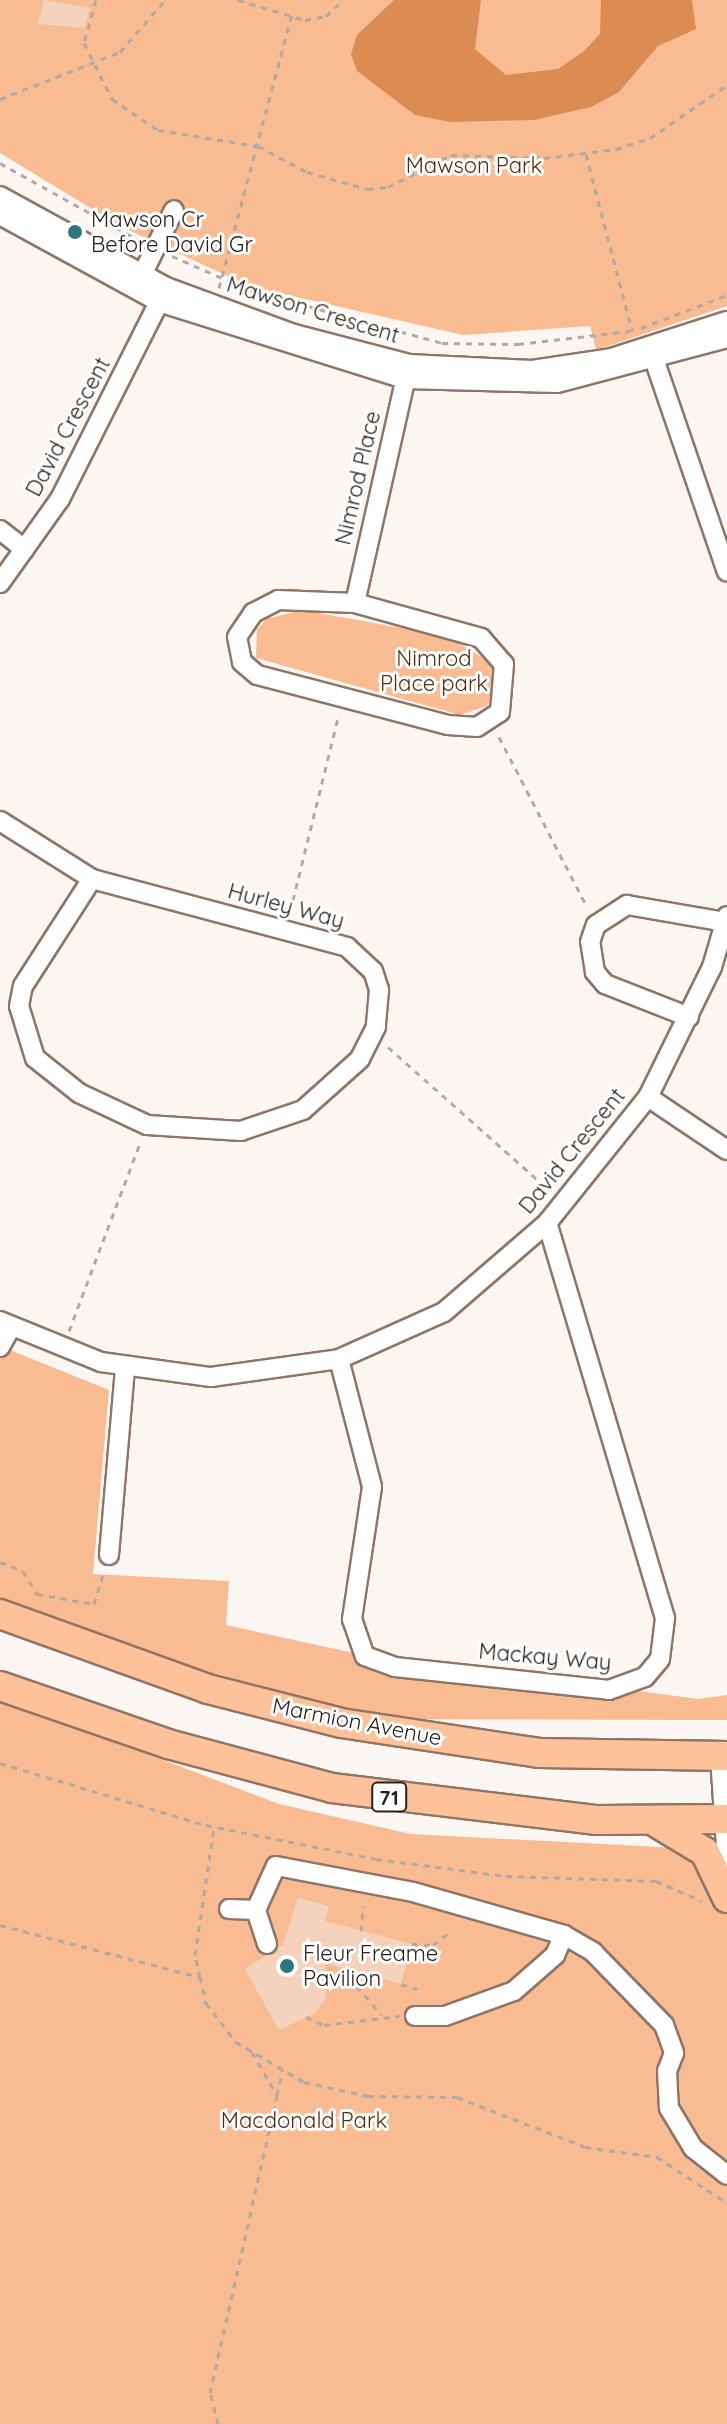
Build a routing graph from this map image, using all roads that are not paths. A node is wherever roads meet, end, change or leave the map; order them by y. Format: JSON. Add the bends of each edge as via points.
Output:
{"nodes":[{"id":1,"x":0,"y":196,"type":"edge"},
{"id":2,"x":174,"y":210,"type":"dead end"},
{"id":3,"x":0,"y":215,"type":"edge"},
{"id":4,"x":142,"y":275,"type":"junction"},
{"id":5,"x":162,"y":294,"type":"junction"},
{"id":6,"x":727,"y":321,"type":"edge"},
{"id":7,"x":727,"y":338,"type":"edge"},
{"id":8,"x":652,"y":354,"type":"junction"},
{"id":9,"x":407,"y":372,"type":"junction"},
{"id":10,"x":0,"y":530,"type":"edge"},
{"id":11,"x":24,"y":549,"type":"junction"},
{"id":12,"x":727,"y":572,"type":"edge"},
{"id":13,"x":0,"y":583,"type":"edge"},
{"id":14,"x":355,"y":603,"type":"junction"},
{"id":15,"x":0,"y":821,"type":"edge"},
{"id":16,"x":92,"y":879,"type":"junction"},
{"id":17,"x":726,"y":919,"type":"edge"},
{"id":18,"x":689,"y":1017,"type":"junction"},
{"id":19,"x":648,"y":1097,"type":"junction"},
{"id":20,"x":727,"y":1150,"type":"edge"},
{"id":21,"x":547,"y":1223,"type":"junction"},
{"id":22,"x":6,"y":1324,"type":"edge"},
{"id":23,"x":0,"y":1347,"type":"edge"},
{"id":24,"x":339,"y":1359,"type":"junction"},
{"id":25,"x":125,"y":1368,"type":"junction"},
{"id":26,"x":109,"y":1555,"type":"road end"},
{"id":27,"x":0,"y":1614,"type":"edge"},
{"id":28,"x":0,"y":1686,"type":"edge"},
{"id":29,"x":724,"y":1756,"type":"edge"},
{"id":30,"x":726,"y":1819,"type":"edge"},
{"id":31,"x":651,"y":1821,"type":"junction"},
{"id":32,"x":727,"y":1861,"type":"edge"},
{"id":33,"x":719,"y":1902,"type":"edge"},
{"id":34,"x":229,"y":1909,"type":"dead end"},
{"id":35,"x":256,"y":1910,"type":"junction"},
{"id":36,"x":564,"y":1935,"type":"junction"},
{"id":37,"x":267,"y":1944,"type":"dead end"},
{"id":38,"x":415,"y":2016,"type":"road end"},
{"id":39,"x":727,"y":2175,"type":"edge"}],
"edges":[{"from":1,"to":4,"type":"street","name":"Mawson Crescent"},
{"from":2,"to":4,"type":"street"},
{"from":3,"to":5,"type":"street","name":"Mawson Crescent"},
{"from":4,"to":5,"type":"street","name":"Mawson Crescent"},
{"from":5,"to":9,"type":"street","name":"Mawson Crescent"},
{"from":5,"to":11,"type":"street","name":"David Crescent","via":[[97,432]]},
{"from":6,"to":8,"type":"street","name":"Mawson Crescent"},
{"from":7,"to":8,"type":"street","name":"Mawson Crescent"},
{"from":8,"to":9,"type":"street","name":"Mawson Crescent","via":[[532,370]]},
{"from":8,"to":12,"type":"street"},
{"from":9,"to":14,"type":"street","name":"Nimrod Place"},
{"from":10,"to":11,"type":"street"},
{"from":11,"to":13,"type":"street","name":"David Crescent"},
{"from":14,"to":14,"type":"street","via":[[465,631],[496,651],[506,695],[491,722],[448,725],[257,675],[242,662],[237,637],[253,613],[278,600]]},
{"from":15,"to":16,"type":"street","name":"Hurley Way"},
{"from":16,"to":16,"type":"street","name":"Hurley Way","via":[[347,947],[373,971],[379,1011],[370,1039],[343,1079],[271,1123],[210,1134],[147,1125],[51,1073],[35,1058],[21,1026],[23,986]]},
{"from":17,"to":18,"type":"street","name":"David Crescent"},
{"from":17,"to":18,"type":"street","via":[[627,905],[596,925],[590,958],[605,984]]},
{"from":18,"to":19,"type":"street","name":"David Crescent"},
{"from":19,"to":20,"type":"street"},
{"from":19,"to":21,"type":"street","name":"David Crescent"},
{"from":21,"to":24,"type":"street","name":"David Crescent","via":[[444,1312]]},
{"from":21,"to":24,"type":"street","name":"Mackay Way","via":[[665,1618],[660,1659],[645,1677],[609,1690],[421,1671],[365,1656],[352,1619],[372,1487]]},
{"from":22,"to":23,"type":"street"},
{"from":22,"to":25,"type":"street","name":"David Crescent"},
{"from":24,"to":25,"type":"street","name":"David Crescent","via":[[211,1377]]},
{"from":25,"to":26,"type":"street"},
{"from":27,"to":29,"type":"highway","name":"Marmion Avenue","via":[[208,1689],[341,1723],[539,1753]]},
{"from":28,"to":31,"type":"highway","number":"71","via":[[168,1744],[332,1788],[463,1809]]},
{"from":29,"to":30,"type":"street"},
{"from":30,"to":31,"type":"highway","number":"71"},
{"from":30,"to":32,"type":"street"},
{"from":31,"to":33,"type":"highway","via":[[705,1852]]},
{"from":34,"to":35,"type":"street"},
{"from":35,"to":36,"type":"street","via":[[276,1866],[413,1892]]},
{"from":35,"to":37,"type":"street"},
{"from":36,"to":38,"type":"street","via":[[555,1955],[514,1991],[445,2016]]},
{"from":36,"to":39,"type":"street","via":[[593,1952],[664,2025],[674,2053],[667,2071],[669,2108],[693,2148]]}]}
